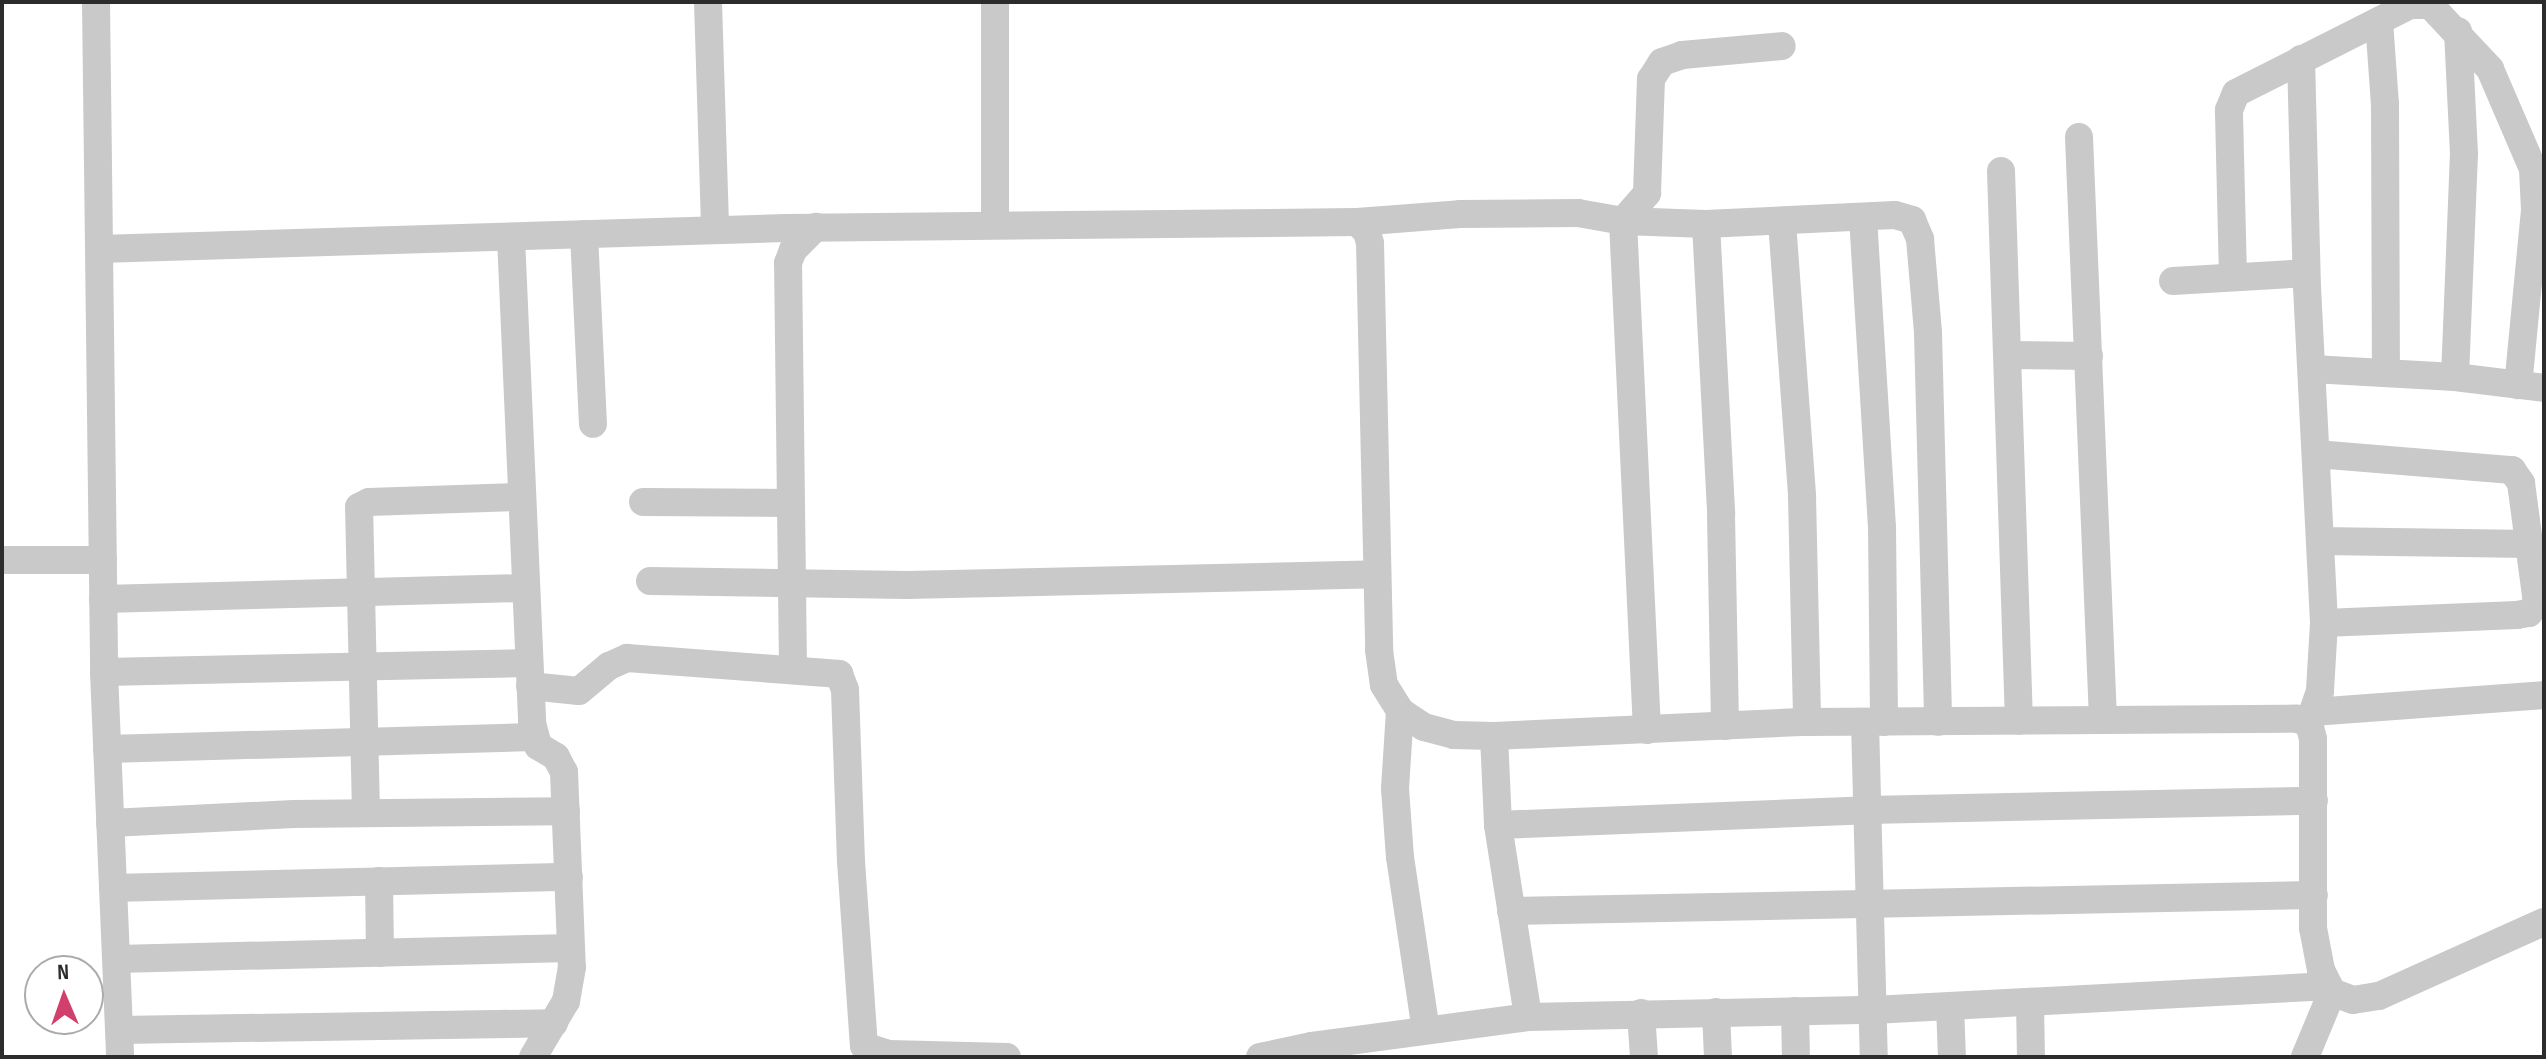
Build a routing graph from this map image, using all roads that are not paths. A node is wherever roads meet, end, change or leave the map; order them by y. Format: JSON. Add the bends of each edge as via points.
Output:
{"nodes":[{"id":1,"x":96,"y":2,"type":"edge"},
{"id":2,"x":708,"y":2,"type":"edge"},
{"id":3,"x":995,"y":2,"type":"edge"},
{"id":4,"x":2379,"y":21,"type":"junction"},
{"id":5,"x":2458,"y":31,"type":"junction"},
{"id":6,"x":1782,"y":46,"type":"dead end"},
{"id":7,"x":2301,"y":59,"type":"junction"},
{"id":8,"x":2079,"y":137,"type":"dead end"},
{"id":9,"x":2001,"y":171,"type":"dead end"},
{"id":10,"x":2540,"y":187,"type":"edge"},
{"id":11,"x":1863,"y":217,"type":"junction"},
{"id":12,"x":1623,"y":221,"type":"junction"},
{"id":13,"x":1357,"y":222,"type":"junction"},
{"id":14,"x":1782,"y":222,"type":"junction"},
{"id":15,"x":1706,"y":224,"type":"junction"},
{"id":16,"x":995,"y":225,"type":"junction"},
{"id":17,"x":816,"y":227,"type":"junction"},
{"id":18,"x":715,"y":230,"type":"junction"},
{"id":19,"x":584,"y":234,"type":"junction"},
{"id":20,"x":511,"y":237,"type":"junction"},
{"id":21,"x":99,"y":249,"type":"junction"},
{"id":22,"x":2306,"y":273,"type":"junction"},
{"id":23,"x":2233,"y":277,"type":"junction"},
{"id":24,"x":2173,"y":281,"type":"dead end"},
{"id":25,"x":2008,"y":355,"type":"junction"},
{"id":26,"x":2089,"y":356,"type":"junction"},
{"id":27,"x":2312,"y":369,"type":"junction"},
{"id":28,"x":2386,"y":371,"type":"junction"},
{"id":29,"x":2455,"y":377,"type":"junction"},
{"id":30,"x":2531,"y":386,"type":"edge"},
{"id":31,"x":593,"y":424,"type":"dead end"},
{"id":32,"x":2316,"y":454,"type":"junction"},
{"id":33,"x":521,"y":497,"type":"junction"},
{"id":34,"x":643,"y":502,"type":"dead end"},
{"id":35,"x":791,"y":503,"type":"junction"},
{"id":36,"x":2320,"y":541,"type":"junction"},
{"id":37,"x":2531,"y":544,"type":"junction"},
{"id":38,"x":2,"y":560,"type":"edge"},
{"id":39,"x":103,"y":560,"type":"junction"},
{"id":40,"x":1377,"y":574,"type":"junction"},
{"id":41,"x":650,"y":581,"type":"dead end"},
{"id":42,"x":792,"y":583,"type":"junction"},
{"id":43,"x":525,"y":588,"type":"junction"},
{"id":44,"x":360,"y":592,"type":"junction"},
{"id":45,"x":103,"y":599,"type":"junction"},
{"id":46,"x":2324,"y":623,"type":"junction"},
{"id":47,"x":363,"y":667,"type":"junction"},
{"id":48,"x":793,"y":668,"type":"junction"},
{"id":49,"x":104,"y":672,"type":"junction"},
{"id":50,"x":529,"y":675,"type":"junction"},
{"id":51,"x":2544,"y":695,"type":"edge"},
{"id":52,"x":1400,"y":711,"type":"junction"},
{"id":53,"x":2311,"y":718,"type":"junction"},
{"id":54,"x":2103,"y":720,"type":"junction"},
{"id":55,"x":2019,"y":721,"type":"junction"},
{"id":56,"x":1807,"y":722,"type":"junction"},
{"id":57,"x":1875,"y":722,"type":"junction"},
{"id":58,"x":1938,"y":722,"type":"junction"},
{"id":59,"x":1725,"y":726,"type":"junction"},
{"id":60,"x":1647,"y":730,"type":"junction"},
{"id":61,"x":1494,"y":736,"type":"junction"},
{"id":62,"x":534,"y":737,"type":"junction"},
{"id":63,"x":366,"y":742,"type":"junction"},
{"id":64,"x":107,"y":749,"type":"junction"},
{"id":65,"x":2314,"y":801,"type":"junction"},
{"id":66,"x":1867,"y":810,"type":"junction"},
{"id":67,"x":566,"y":811,"type":"junction"},
{"id":68,"x":366,"y":813,"type":"junction"},
{"id":69,"x":110,"y":823,"type":"junction"},
{"id":70,"x":1498,"y":825,"type":"junction"},
{"id":71,"x":569,"y":877,"type":"junction"},
{"id":72,"x":379,"y":881,"type":"junction"},
{"id":73,"x":113,"y":888,"type":"junction"},
{"id":74,"x":2314,"y":895,"type":"junction"},
{"id":75,"x":1870,"y":905,"type":"junction"},
{"id":76,"x":1511,"y":911,"type":"junction"},
{"id":77,"x":2544,"y":922,"type":"edge"},
{"id":78,"x":571,"y":948,"type":"junction"},
{"id":79,"x":380,"y":953,"type":"junction"},
{"id":80,"x":117,"y":959,"type":"junction"},
{"id":81,"x":2329,"y":989,"type":"junction"},
{"id":82,"x":2030,"y":1002,"type":"junction"},
{"id":83,"x":1950,"y":1006,"type":"junction"},
{"id":84,"x":1873,"y":1010,"type":"junction"},
{"id":85,"x":1795,"y":1011,"type":"junction"},
{"id":86,"x":1716,"y":1012,"type":"junction"},
{"id":87,"x":1641,"y":1013,"type":"junction"},
{"id":88,"x":1528,"y":1017,"type":"junction"},
{"id":89,"x":554,"y":1023,"type":"junction"},
{"id":90,"x":1426,"y":1030,"type":"junction"},
{"id":91,"x":120,"y":1044,"type":"edge"},
{"id":92,"x":533,"y":1057,"type":"edge"},
{"id":93,"x":1007,"y":1057,"type":"edge"},
{"id":94,"x":1260,"y":1057,"type":"edge"},
{"id":95,"x":1644,"y":1057,"type":"edge"},
{"id":96,"x":1718,"y":1057,"type":"edge"},
{"id":97,"x":1796,"y":1057,"type":"edge"},
{"id":98,"x":1874,"y":1057,"type":"edge"},
{"id":99,"x":1952,"y":1057,"type":"edge"},
{"id":100,"x":2031,"y":1057,"type":"edge"},
{"id":101,"x":2305,"y":1057,"type":"edge"}],
"edges":[{"from":1,"to":21,"type":"street"},
{"from":2,"to":18,"type":"street"},
{"from":3,"to":16,"type":"street"},
{"from":4,"to":5,"type":"street","via":[[2420,3],[2439,11]]},
{"from":4,"to":7,"type":"street"},
{"from":4,"to":28,"type":"street","via":[[2385,118]]},
{"from":5,"to":10,"type":"street","via":[[2490,69]]},
{"from":5,"to":29,"type":"street","via":[[2464,154]]},
{"from":6,"to":12,"type":"street","via":[[1682,55],[1662,62],[1651,79],[1647,193]]},
{"from":7,"to":22,"type":"street"},
{"from":7,"to":23,"type":"street","via":[[2247,86],[2232,100]]},
{"from":8,"to":26,"type":"street"},
{"from":9,"to":25,"type":"street"},
{"from":10,"to":30,"type":"street"},
{"from":11,"to":14,"type":"street"},
{"from":11,"to":57,"type":"street","via":[[1882,527]]},
{"from":11,"to":58,"type":"street","via":[[1905,216],[1918,227],[1920,239]]},
{"from":12,"to":13,"type":"street","via":[[1578,213]]},
{"from":12,"to":15,"type":"street"},
{"from":12,"to":60,"type":"street"},
{"from":13,"to":16,"type":"street"},
{"from":13,"to":40,"type":"street","via":[[1370,243]]},
{"from":14,"to":15,"type":"street"},
{"from":14,"to":56,"type":"street","via":[[1802,496]]},
{"from":15,"to":59,"type":"street"},
{"from":16,"to":17,"type":"street"},
{"from":17,"to":18,"type":"street"},
{"from":17,"to":35,"type":"street","via":[[793,250],[788,263]]},
{"from":18,"to":19,"type":"street"},
{"from":19,"to":20,"type":"street"},
{"from":19,"to":31,"type":"street"},
{"from":20,"to":21,"type":"street"},
{"from":20,"to":33,"type":"street"},
{"from":21,"to":39,"type":"street"},
{"from":22,"to":23,"type":"street"},
{"from":22,"to":27,"type":"street"},
{"from":23,"to":24,"type":"street"},
{"from":25,"to":26,"type":"street"},
{"from":25,"to":55,"type":"street"},
{"from":26,"to":54,"type":"street"},
{"from":27,"to":28,"type":"street"},
{"from":27,"to":32,"type":"street"},
{"from":28,"to":29,"type":"street"},
{"from":29,"to":30,"type":"street"},
{"from":32,"to":36,"type":"street"},
{"from":32,"to":37,"type":"street","via":[[2512,470],[2521,483]]},
{"from":33,"to":43,"type":"street"},
{"from":33,"to":44,"type":"street","via":[[362,504],[356,517]]},
{"from":34,"to":35,"type":"street"},
{"from":35,"to":42,"type":"street"},
{"from":36,"to":37,"type":"street"},
{"from":36,"to":46,"type":"street"},
{"from":37,"to":46,"type":"street","via":[[2537,603],[2529,613]]},
{"from":38,"to":39,"type":"street"},
{"from":39,"to":45,"type":"street"},
{"from":40,"to":42,"type":"street"},
{"from":40,"to":52,"type":"street","via":[[1384,685]]},
{"from":41,"to":42,"type":"street"},
{"from":42,"to":48,"type":"street"},
{"from":43,"to":44,"type":"street"},
{"from":43,"to":50,"type":"street"},
{"from":44,"to":45,"type":"street"},
{"from":44,"to":47,"type":"street"},
{"from":45,"to":49,"type":"street"},
{"from":46,"to":53,"type":"street","via":[[2324,659]]},
{"from":47,"to":49,"type":"street"},
{"from":47,"to":50,"type":"street"},
{"from":47,"to":63,"type":"street"},
{"from":48,"to":50,"type":"street","via":[[627,658],[579,691]]},
{"from":48,"to":93,"type":"street","via":[[830,671],[843,681],[864,1046],[889,1054]]},
{"from":49,"to":64,"type":"street"},
{"from":50,"to":62,"type":"street"},
{"from":51,"to":53,"type":"street"},
{"from":52,"to":61,"type":"street","via":[[1439,731]]},
{"from":52,"to":90,"type":"street","via":[[1395,755],[1399,846]]},
{"from":53,"to":54,"type":"street"},
{"from":53,"to":65,"type":"street"},
{"from":54,"to":55,"type":"street"},
{"from":55,"to":58,"type":"street"},
{"from":56,"to":57,"type":"street"},
{"from":56,"to":59,"type":"street"},
{"from":57,"to":58,"type":"street"},
{"from":57,"to":66,"type":"street"},
{"from":59,"to":60,"type":"street"},
{"from":60,"to":61,"type":"street"},
{"from":61,"to":70,"type":"street"},
{"from":62,"to":63,"type":"street"},
{"from":62,"to":67,"type":"street","via":[[562,765]]},
{"from":63,"to":64,"type":"street"},
{"from":63,"to":68,"type":"street"},
{"from":64,"to":69,"type":"street"},
{"from":65,"to":66,"type":"street"},
{"from":65,"to":74,"type":"street"},
{"from":66,"to":70,"type":"street"},
{"from":66,"to":75,"type":"street"},
{"from":67,"to":68,"type":"street"},
{"from":67,"to":71,"type":"street"},
{"from":68,"to":69,"type":"street"},
{"from":69,"to":73,"type":"street"},
{"from":70,"to":76,"type":"street"},
{"from":71,"to":72,"type":"street"},
{"from":71,"to":78,"type":"street"},
{"from":72,"to":73,"type":"street"},
{"from":72,"to":79,"type":"street"},
{"from":73,"to":80,"type":"street"},
{"from":74,"to":75,"type":"street"},
{"from":74,"to":81,"type":"street","via":[[2313,928]]},
{"from":75,"to":76,"type":"street"},
{"from":75,"to":84,"type":"street"},
{"from":76,"to":88,"type":"street"},
{"from":77,"to":81,"type":"street","via":[[2379,996],[2353,1000]]},
{"from":78,"to":79,"type":"street"},
{"from":78,"to":89,"type":"street","via":[[569,991]]},
{"from":79,"to":80,"type":"street"},
{"from":80,"to":91,"type":"street"},
{"from":81,"to":82,"type":"street"},
{"from":81,"to":101,"type":"street"},
{"from":82,"to":83,"type":"street"},
{"from":82,"to":100,"type":"street"},
{"from":83,"to":84,"type":"street"},
{"from":83,"to":99,"type":"street"},
{"from":84,"to":85,"type":"street"},
{"from":84,"to":98,"type":"street"},
{"from":85,"to":86,"type":"street"},
{"from":85,"to":97,"type":"street"},
{"from":86,"to":87,"type":"street"},
{"from":86,"to":96,"type":"street"},
{"from":87,"to":88,"type":"street"},
{"from":87,"to":95,"type":"street"},
{"from":88,"to":90,"type":"street"},
{"from":89,"to":91,"type":"street"},
{"from":89,"to":92,"type":"street"},
{"from":90,"to":94,"type":"street"}]}
